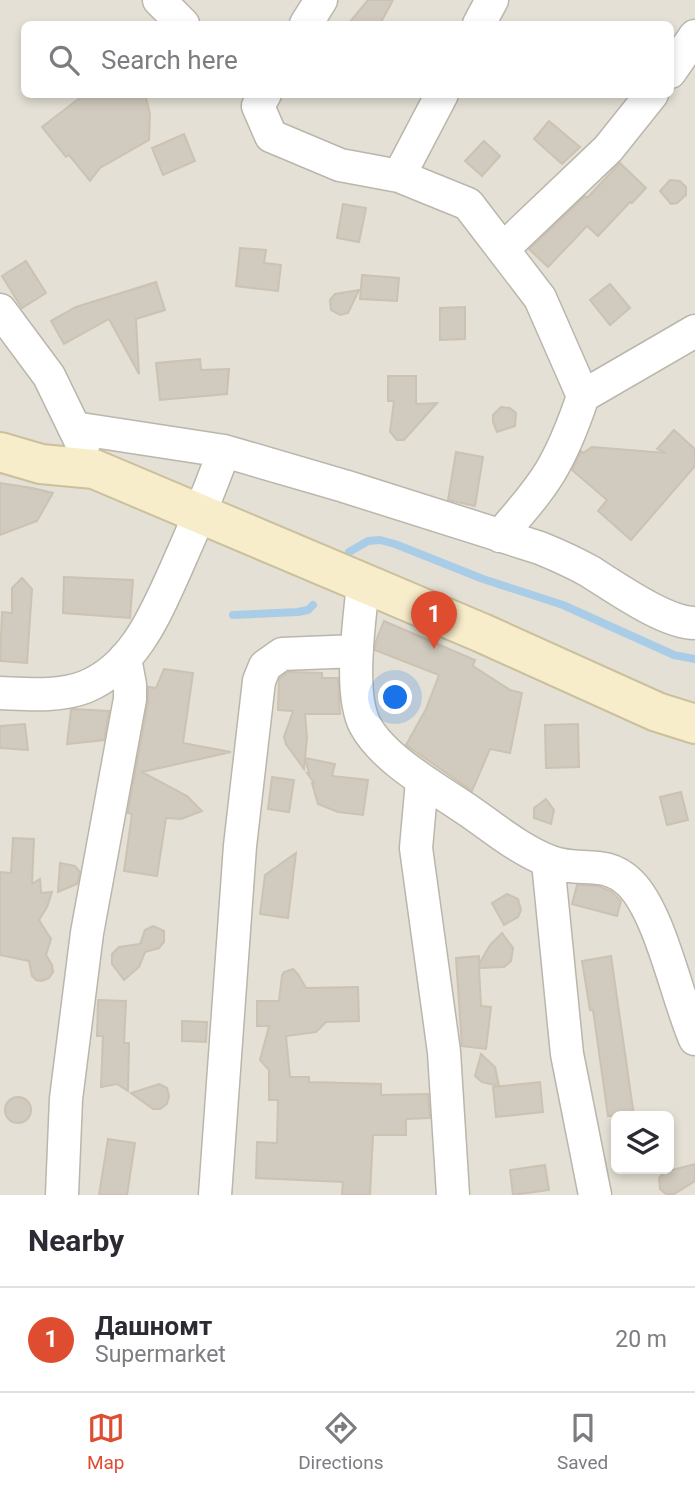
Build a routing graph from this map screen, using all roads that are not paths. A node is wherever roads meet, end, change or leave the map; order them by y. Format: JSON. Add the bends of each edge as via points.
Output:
{"nodes":[{"id":1,"x":159,"y":0,"type":"edge"},
{"id":2,"x":321,"y":0,"type":"edge"},
{"id":3,"x":492,"y":0,"type":"edge"},
{"id":4,"x":180,"y":21,"type":"edge"},
{"id":5,"x":308,"y":21,"type":"edge"},
{"id":6,"x":481,"y":21,"type":"edge"},
{"id":7,"x":695,"y":36,"type":"edge"},
{"id":8,"x":674,"y":66,"type":"edge"},
{"id":9,"x":257,"y":98,"type":"edge"},
{"id":10,"x":440,"y":98,"type":"edge"},
{"id":11,"x":649,"y":98,"type":"edge"},
{"id":12,"x":399,"y":176,"type":"junction"},
{"id":13,"x":504,"y":248,"type":"junction"},
{"id":14,"x":0,"y":310,"type":"edge"},
{"id":15,"x":695,"y":331,"type":"edge"},
{"id":16,"x":583,"y":396,"type":"junction"},
{"id":17,"x":74,"y":428,"type":"junction"},
{"id":18,"x":224,"y":451,"type":"junction"},
{"id":19,"x":0,"y":452,"type":"edge"},
{"id":20,"x":94,"y":469,"type":"junction"},
{"id":21,"x":201,"y":515,"type":"junction"},
{"id":22,"x":500,"y":536,"type":"junction"},
{"id":23,"x":363,"y":583,"type":"junction"},
{"id":24,"x":695,"y":623,"type":"edge"},
{"id":25,"x":357,"y":651,"type":"junction"},
{"id":26,"x":125,"y":658,"type":"junction"},
{"id":27,"x":0,"y":693,"type":"edge"},
{"id":28,"x":695,"y":724,"type":"edge"},
{"id":29,"x":422,"y":781,"type":"junction"},
{"id":30,"x":552,"y":863,"type":"junction"},
{"id":31,"x":695,"y":1039,"type":"edge"},
{"id":32,"x":62,"y":1195,"type":"edge"},
{"id":33,"x":215,"y":1195,"type":"edge"},
{"id":34,"x":453,"y":1195,"type":"edge"},
{"id":35,"x":595,"y":1195,"type":"edge"}],
"edges":[{"from":1,"to":4,"type":"street"},
{"from":2,"to":5,"type":"street"},
{"from":3,"to":6,"type":"street"},
{"from":7,"to":8,"type":"street"},
{"from":9,"to":12,"type":"street","via":[[271,136],[340,165]]},
{"from":10,"to":12,"type":"street"},
{"from":11,"to":13,"type":"street","via":[[608,149]]},
{"from":12,"to":13,"type":"street","via":[[468,204]]},
{"from":13,"to":16,"type":"street","via":[[540,298]]},
{"from":14,"to":17,"type":"street","via":[[49,376]]},
{"from":15,"to":16,"type":"street"},
{"from":16,"to":22,"type":"street","via":[[553,467]]},
{"from":17,"to":18,"type":"street"},
{"from":17,"to":20,"type":"street"},
{"from":18,"to":21,"type":"street"},
{"from":18,"to":22,"type":"street"},
{"from":19,"to":20,"type":"street","via":[[41,464]]},
{"from":20,"to":21,"type":"street"},
{"from":21,"to":23,"type":"street"},
{"from":21,"to":26,"type":"street","via":[[153,617]]},
{"from":22,"to":24,"type":"street","via":[[564,557],[664,614]]},
{"from":23,"to":25,"type":"street"},
{"from":23,"to":28,"type":"street","via":[[657,712]]},
{"from":25,"to":29,"type":"street","via":[[358,701],[365,724],[383,748]]},
{"from":25,"to":33,"type":"street","via":[[282,654],[265,666],[259,681],[240,846]]},
{"from":26,"to":27,"type":"street","via":[[96,682],[70,691]]},
{"from":26,"to":32,"type":"street","via":[[130,699],[87,933],[66,1098]]},
{"from":29,"to":30,"type":"street","via":[[503,837]]},
{"from":29,"to":34,"type":"street","via":[[416,848],[444,1052]]},
{"from":30,"to":31,"type":"street","via":[[610,868],[631,883],[649,912]]},
{"from":30,"to":35,"type":"street","via":[[548,872],[567,1054]]}]}
